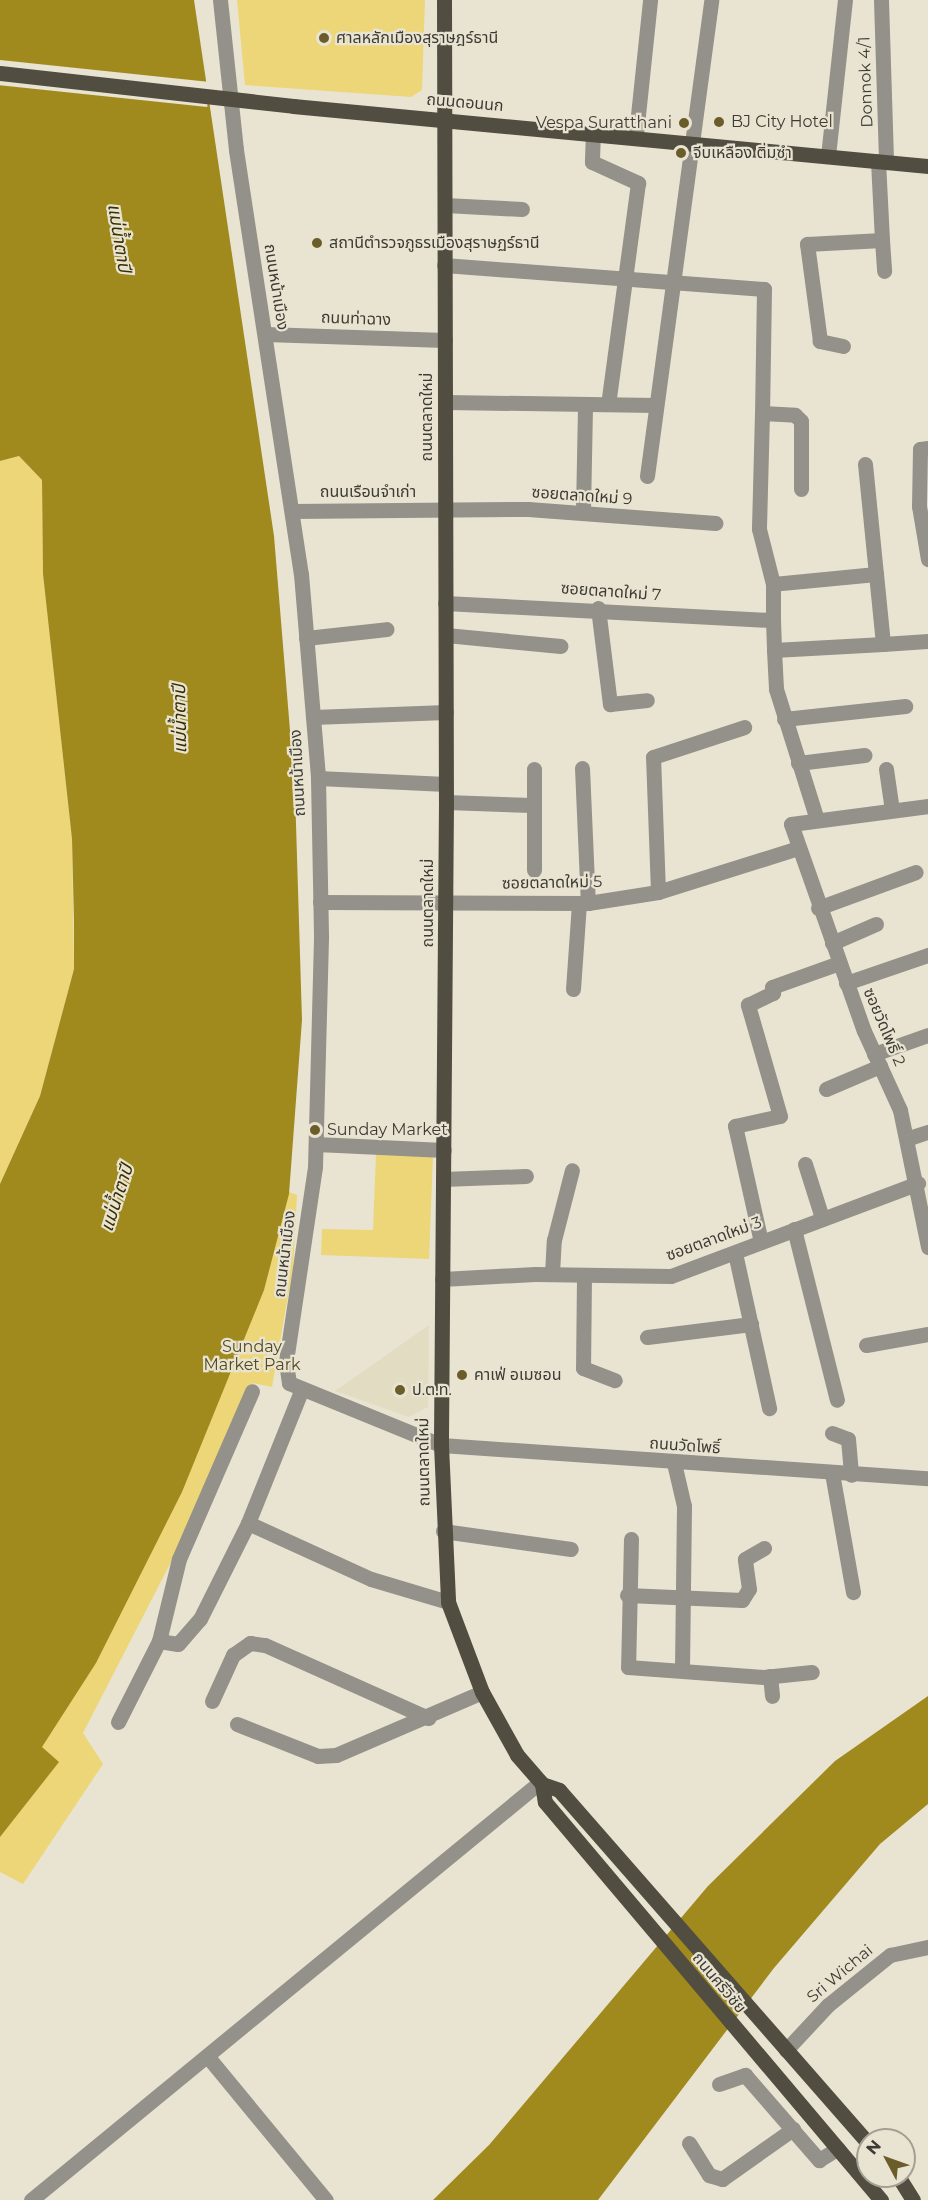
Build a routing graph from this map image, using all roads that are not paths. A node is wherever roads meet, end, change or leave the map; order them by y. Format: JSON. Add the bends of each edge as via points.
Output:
{"nodes":[{"id":1,"x":220,"y":0,"type":"edge"},
{"id":2,"x":444,"y":0,"type":"edge"},
{"id":3,"x":650,"y":0,"type":"edge"},
{"id":4,"x":711,"y":0,"type":"edge"},
{"id":5,"x":844,"y":0,"type":"edge"},
{"id":6,"x":881,"y":0,"type":"edge"},
{"id":7,"x":0,"y":73,"type":"edge"},
{"id":8,"x":445,"y":119,"type":"junction"},
{"id":9,"x":593,"y":131,"type":"junction"},
{"id":10,"x":636,"y":134,"type":"junction"},
{"id":11,"x":691,"y":141,"type":"junction"},
{"id":12,"x":828,"y":156,"type":"junction"},
{"id":13,"x":882,"y":162,"type":"junction"},
{"id":14,"x":928,"y":166,"type":"edge"},
{"id":15,"x":445,"y":205,"type":"junction"},
{"id":16,"x":522,"y":209,"type":"dead end"},
{"id":17,"x":882,"y":240,"type":"junction"},
{"id":18,"x":444,"y":264,"type":"junction"},
{"id":19,"x":884,"y":271,"type":"dead end"},
{"id":20,"x":624,"y":279,"type":"junction"},
{"id":21,"x":670,"y":281,"type":"junction"},
{"id":22,"x":265,"y":334,"type":"junction"},
{"id":23,"x":444,"y":340,"type":"junction"},
{"id":24,"x":843,"y":346,"type":"dead end"},
{"id":25,"x":445,"y":402,"type":"junction"},
{"id":26,"x":608,"y":404,"type":"junction"},
{"id":27,"x":585,"y":405,"type":"junction"},
{"id":28,"x":656,"y":405,"type":"junction"},
{"id":29,"x":762,"y":413,"type":"junction"},
{"id":30,"x":928,"y":448,"type":"edge"},
{"id":31,"x":865,"y":464,"type":"dead end"},
{"id":32,"x":647,"y":476,"type":"dead end"},
{"id":33,"x":801,"y":489,"type":"dead end"},
{"id":34,"x":924,"y":505,"type":"edge"},
{"id":35,"x":445,"y":510,"type":"junction"},
{"id":36,"x":292,"y":511,"type":"junction"},
{"id":37,"x":583,"y":511,"type":"junction"},
{"id":38,"x":715,"y":523,"type":"dead end"},
{"id":39,"x":928,"y":559,"type":"edge"},
{"id":40,"x":876,"y":574,"type":"junction"},
{"id":41,"x":773,"y":584,"type":"junction"},
{"id":42,"x":446,"y":603,"type":"junction"},
{"id":43,"x":598,"y":608,"type":"junction"},
{"id":44,"x":773,"y":620,"type":"junction"},
{"id":45,"x":387,"y":629,"type":"dead end"},
{"id":46,"x":446,"y":634,"type":"junction"},
{"id":47,"x":306,"y":638,"type":"junction"},
{"id":48,"x":928,"y":641,"type":"edge"},
{"id":49,"x":883,"y":644,"type":"junction"},
{"id":50,"x":560,"y":646,"type":"dead end"},
{"id":51,"x":774,"y":650,"type":"junction"},
{"id":52,"x":647,"y":700,"type":"dead end"},
{"id":53,"x":905,"y":706,"type":"dead end"},
{"id":54,"x":446,"y":712,"type":"junction"},
{"id":55,"x":313,"y":717,"type":"junction"},
{"id":56,"x":784,"y":719,"type":"junction"},
{"id":57,"x":744,"y":727,"type":"dead end"},
{"id":58,"x":865,"y":755,"type":"dead end"},
{"id":59,"x":798,"y":763,"type":"junction"},
{"id":60,"x":582,"y":768,"type":"dead end"},
{"id":61,"x":534,"y":769,"type":"dead end"},
{"id":62,"x":886,"y":769,"type":"dead end"},
{"id":63,"x":318,"y":778,"type":"junction"},
{"id":64,"x":446,"y":784,"type":"junction"},
{"id":65,"x":446,"y":802,"type":"junction"},
{"id":66,"x":532,"y":805,"type":"junction"},
{"id":67,"x":928,"y":806,"type":"edge"},
{"id":68,"x":892,"y":810,"type":"junction"},
{"id":69,"x":817,"y":820,"type":"junction"},
{"id":70,"x":795,"y":849,"type":"junction"},
{"id":71,"x":534,"y":870,"type":"dead end"},
{"id":72,"x":916,"y":872,"type":"dead end"},
{"id":73,"x":658,"y":892,"type":"junction"},
{"id":74,"x":446,"y":901,"type":"junction"},
{"id":75,"x":320,"y":902,"type":"junction"},
{"id":76,"x":583,"y":903,"type":"junction"},
{"id":77,"x":818,"y":908,"type":"junction"},
{"id":78,"x":876,"y":924,"type":"dead end"},
{"id":79,"x":832,"y":943,"type":"junction"},
{"id":80,"x":928,"y":955,"type":"edge"},
{"id":81,"x":839,"y":963,"type":"junction"},
{"id":82,"x":846,"y":983,"type":"junction"},
{"id":83,"x":573,"y":989,"type":"dead end"},
{"id":84,"x":928,"y":1035,"type":"edge"},
{"id":85,"x":877,"y":1060,"type":"junction"},
{"id":86,"x":826,"y":1089,"type":"dead end"},
{"id":87,"x":928,"y":1132,"type":"edge"},
{"id":88,"x":909,"y":1138,"type":"junction"},
{"id":89,"x":316,"y":1144,"type":"junction"},
{"id":90,"x":444,"y":1150,"type":"junction"},
{"id":91,"x":805,"y":1164,"type":"dead end"},
{"id":92,"x":572,"y":1170,"type":"dead end"},
{"id":93,"x":526,"y":1176,"type":"dead end"},
{"id":94,"x":444,"y":1179,"type":"junction"},
{"id":95,"x":918,"y":1183,"type":"junction"},
{"id":96,"x":822,"y":1218,"type":"junction"},
{"id":97,"x":794,"y":1228,"type":"junction"},
{"id":98,"x":761,"y":1242,"type":"junction"},
{"id":99,"x":928,"y":1247,"type":"edge"},
{"id":100,"x":735,"y":1253,"type":"junction"},
{"id":101,"x":552,"y":1274,"type":"junction"},
{"id":102,"x":584,"y":1276,"type":"junction"},
{"id":103,"x":442,"y":1279,"type":"junction"},
{"id":104,"x":751,"y":1324,"type":"junction"},
{"id":105,"x":928,"y":1334,"type":"edge"},
{"id":106,"x":647,"y":1337,"type":"dead end"},
{"id":107,"x":866,"y":1345,"type":"dead end"},
{"id":108,"x":615,"y":1380,"type":"dead end"},
{"id":109,"x":302,"y":1389,"type":"junction"},
{"id":110,"x":252,"y":1391,"type":"dead end"},
{"id":111,"x":837,"y":1400,"type":"dead end"},
{"id":112,"x":769,"y":1408,"type":"dead end"},
{"id":113,"x":831,"y":1433,"type":"dead end"},
{"id":114,"x":441,"y":1445,"type":"junction"},
{"id":115,"x":674,"y":1463,"type":"junction"},
{"id":116,"x":832,"y":1473,"type":"junction"},
{"id":117,"x":851,"y":1475,"type":"junction"},
{"id":118,"x":928,"y":1478,"type":"edge"},
{"id":119,"x":248,"y":1523,"type":"junction"},
{"id":120,"x":443,"y":1531,"type":"junction"},
{"id":121,"x":631,"y":1539,"type":"dead end"},
{"id":122,"x":764,"y":1548,"type":"dead end"},
{"id":123,"x":570,"y":1549,"type":"dead end"},
{"id":124,"x":853,"y":1592,"type":"dead end"},
{"id":125,"x":627,"y":1595,"type":"junction"},
{"id":126,"x":683,"y":1597,"type":"junction"},
{"id":127,"x":448,"y":1602,"type":"junction"},
{"id":128,"x":159,"y":1641,"type":"junction"},
{"id":129,"x":682,"y":1667,"type":"junction"},
{"id":130,"x":812,"y":1672,"type":"dead end"},
{"id":131,"x":770,"y":1677,"type":"junction"},
{"id":132,"x":482,"y":1692,"type":"junction"},
{"id":133,"x":772,"y":1696,"type":"dead end"},
{"id":134,"x":212,"y":1701,"type":"dead end"},
{"id":135,"x":428,"y":1718,"type":"junction"},
{"id":136,"x":118,"y":1722,"type":"dead end"},
{"id":137,"x":237,"y":1724,"type":"dead end"},
{"id":138,"x":541,"y":1783,"type":"junction"},
{"id":139,"x":928,"y":1947,"type":"edge"},
{"id":140,"x":786,"y":2050,"type":"junction"},
{"id":141,"x":208,"y":2056,"type":"junction"},
{"id":142,"x":719,"y":2084,"type":"dead end"},
{"id":143,"x":793,"y":2129,"type":"junction"},
{"id":144,"x":856,"y":2129,"type":"edge"},
{"id":145,"x":689,"y":2143,"type":"dead end"},
{"id":146,"x":838,"y":2148,"type":"junction"},
{"id":147,"x":31,"y":2200,"type":"edge"},
{"id":148,"x":326,"y":2200,"type":"edge"},
{"id":149,"x":881,"y":2200,"type":"edge"}],
"edges":[{"from":1,"to":22,"type":"street","name":"ถนนหน้าเมือง","via":[[236,150]]},
{"from":2,"to":8,"type":"main road","name":"ถนนตลาดใหม่"},
{"from":3,"to":10,"type":"street"},
{"from":4,"to":11,"type":"street"},
{"from":5,"to":12,"type":"street"},
{"from":6,"to":13,"type":"street","name":"Donnok 4/1"},
{"from":7,"to":8,"type":"main road","name":"ถนนดอนนก","bridge":true},
{"from":8,"to":9,"type":"main road","name":"ถนนดอนนก"},
{"from":8,"to":15,"type":"main road","name":"ถนนตลาดใหม่"},
{"from":9,"to":10,"type":"main road","name":"ถนนดอนนก"},
{"from":9,"to":20,"type":"street","via":[[592,162],[638,183]]},
{"from":10,"to":11,"type":"main road","name":"ถนนดอนนก"},
{"from":11,"to":12,"type":"main road","name":"ถนนดอนนก"},
{"from":11,"to":21,"type":"street"},
{"from":12,"to":13,"type":"main road","name":"ถนนดอนนก"},
{"from":13,"to":14,"type":"main road","name":"ถนนดอนนก"},
{"from":13,"to":17,"type":"street","name":"Donnok 4/1"},
{"from":15,"to":16,"type":"street"},
{"from":15,"to":18,"type":"main road","name":"ถนนตลาดใหม่"},
{"from":17,"to":19,"type":"street","name":"Donnok 4/1"},
{"from":17,"to":24,"type":"street","via":[[807,244],[820,341]]},
{"from":18,"to":20,"type":"street"},
{"from":18,"to":23,"type":"main road","name":"ถนนตลาดใหม่"},
{"from":20,"to":21,"type":"street"},
{"from":20,"to":26,"type":"street"},
{"from":21,"to":28,"type":"street"},
{"from":21,"to":29,"type":"street","via":[[764,289]]},
{"from":22,"to":23,"type":"street","name":"ถนนท่าฉาง"},
{"from":22,"to":36,"type":"street","name":"ถนนหน้าเมือง"},
{"from":23,"to":25,"type":"main road","name":"ถนนตลาดใหม่"},
{"from":25,"to":27,"type":"street"},
{"from":25,"to":35,"type":"main road","name":"ถนนตลาดใหม่"},
{"from":26,"to":27,"type":"street"},
{"from":26,"to":28,"type":"street"},
{"from":27,"to":37,"type":"street"},
{"from":28,"to":32,"type":"street"},
{"from":29,"to":33,"type":"street","via":[[795,415],[801,421]]},
{"from":29,"to":41,"type":"street","via":[[759,528]]},
{"from":30,"to":34,"type":"street","via":[[920,449]]},
{"from":31,"to":40,"type":"street"},
{"from":34,"to":39,"type":"street"},
{"from":35,"to":36,"type":"street","name":"ถนนเรือนจำเก่า"},
{"from":35,"to":37,"type":"street","name":"ซอยตลาดใหม่ 9"},
{"from":35,"to":42,"type":"main road","name":"ถนนตลาดใหม่"},
{"from":36,"to":47,"type":"street","name":"ถนนหน้าเมือง"},
{"from":37,"to":38,"type":"street","name":"ซอยตลาดใหม่ 9"},
{"from":40,"to":41,"type":"street"},
{"from":40,"to":49,"type":"street"},
{"from":41,"to":44,"type":"street"},
{"from":42,"to":43,"type":"street","name":"ซอยตลาดใหม่ 7"},
{"from":42,"to":46,"type":"main road","name":"ถนนตลาดใหม่"},
{"from":43,"to":44,"type":"street","name":"ซอยตลาดใหม่ 7"},
{"from":43,"to":52,"type":"street","via":[[610,704]]},
{"from":44,"to":51,"type":"street"},
{"from":45,"to":47,"type":"street"},
{"from":46,"to":50,"type":"street"},
{"from":46,"to":54,"type":"main road","name":"ถนนตลาดใหม่"},
{"from":47,"to":55,"type":"street","name":"ถนนหน้าเมือง"},
{"from":48,"to":49,"type":"street"},
{"from":49,"to":51,"type":"street"},
{"from":51,"to":56,"type":"street"},
{"from":53,"to":56,"type":"street"},
{"from":54,"to":55,"type":"street"},
{"from":54,"to":64,"type":"main road","name":"ถนนตลาดใหม่"},
{"from":55,"to":63,"type":"street","name":"ถนนหน้าเมือง"},
{"from":56,"to":59,"type":"street"},
{"from":57,"to":73,"type":"street","via":[[653,757]]},
{"from":58,"to":59,"type":"street"},
{"from":59,"to":69,"type":"street"},
{"from":60,"to":76,"type":"street"},
{"from":61,"to":66,"type":"street"},
{"from":62,"to":68,"type":"street"},
{"from":63,"to":64,"type":"street"},
{"from":63,"to":75,"type":"street","name":"ถนนหน้าเมือง"},
{"from":64,"to":65,"type":"main road","name":"ถนนตลาดใหม่"},
{"from":65,"to":66,"type":"street"},
{"from":65,"to":74,"type":"main road","name":"ถนนตลาดใหม่"},
{"from":66,"to":71,"type":"street"},
{"from":67,"to":68,"type":"street"},
{"from":68,"to":69,"type":"street"},
{"from":69,"to":70,"type":"street","name":"ซอยวัดโพธิ์ 2","via":[[791,824]]},
{"from":70,"to":73,"type":"street","name":"ซอยตลาดใหม่ 5"},
{"from":70,"to":77,"type":"street","name":"ซอยวัดโพธิ์ 2"},
{"from":72,"to":77,"type":"street"},
{"from":73,"to":76,"type":"street","name":"ซอยตลาดใหม่ 5"},
{"from":74,"to":75,"type":"street","name":"ซอยตลาดใหม่ 5"},
{"from":74,"to":76,"type":"street","name":"ซอยตลาดใหม่ 5"},
{"from":74,"to":90,"type":"main road","name":"ถนนตลาดใหม่"},
{"from":75,"to":89,"type":"street","name":"ถนนหน้าเมือง"},
{"from":76,"to":83,"type":"street"},
{"from":77,"to":79,"type":"street","name":"ซอยวัดโพธิ์ 2"},
{"from":78,"to":79,"type":"street"},
{"from":79,"to":81,"type":"street","name":"ซอยวัดโพธิ์ 2"},
{"from":80,"to":82,"type":"street"},
{"from":81,"to":82,"type":"street","name":"ซอยวัดโพธิ์ 2"},
{"from":81,"to":98,"type":"street","via":[[772,987],[773,993],[748,1005],[780,1116],[735,1126]]},
{"from":82,"to":85,"type":"street","name":"ซอยวัดโพธิ์ 2"},
{"from":84,"to":85,"type":"street"},
{"from":85,"to":86,"type":"street"},
{"from":85,"to":88,"type":"street","name":"ซอยวัดโพธิ์ 2"},
{"from":87,"to":88,"type":"street"},
{"from":88,"to":95,"type":"street","name":"ซอยวัดโพธิ์ 2"},
{"from":89,"to":90,"type":"street"},
{"from":89,"to":109,"type":"street","name":"ถนนหน้าเมือง","via":[[286,1362],[289,1383]]},
{"from":90,"to":94,"type":"main road","name":"ถนนตลาดใหม่"},
{"from":91,"to":96,"type":"street"},
{"from":92,"to":101,"type":"street","via":[[554,1240]]},
{"from":93,"to":94,"type":"street"},
{"from":94,"to":103,"type":"main road","name":"ถนนตลาดใหม่"},
{"from":95,"to":96,"type":"street","name":"ซอยตลาดใหม่ 3"},
{"from":95,"to":99,"type":"street","name":"ซอยวัดโพธิ์ 2"},
{"from":96,"to":97,"type":"street","name":"ซอยตลาดใหม่ 3"},
{"from":97,"to":98,"type":"street","name":"ซอยตลาดใหม่ 3"},
{"from":97,"to":111,"type":"street"},
{"from":98,"to":100,"type":"street","name":"ซอยตลาดใหม่ 3"},
{"from":100,"to":102,"type":"street","name":"ซอยตลาดใหม่ 3","via":[[671,1276]]},
{"from":100,"to":104,"type":"street"},
{"from":101,"to":102,"type":"street","name":"ซอยตลาดใหม่ 3"},
{"from":101,"to":103,"type":"street","name":"ซอยตลาดใหม่ 3"},
{"from":102,"to":108,"type":"street","via":[[583,1368]]},
{"from":103,"to":114,"type":"main road","name":"ถนนตลาดใหม่"},
{"from":104,"to":106,"type":"street"},
{"from":104,"to":112,"type":"street"},
{"from":105,"to":107,"type":"street"},
{"from":109,"to":114,"type":"street"},
{"from":109,"to":119,"type":"street"},
{"from":110,"to":128,"type":"street","via":[[182,1550]]},
{"from":113,"to":117,"type":"street","via":[[848,1439]]},
{"from":114,"to":115,"type":"street","name":"ถนนวัดโพธิ์"},
{"from":114,"to":120,"type":"main road","name":"ถนนตลาดใหม่"},
{"from":115,"to":116,"type":"street","name":"ถนนวัดโพธิ์"},
{"from":115,"to":126,"type":"street","via":[[684,1506]]},
{"from":116,"to":117,"type":"street","name":"ถนนวัดโพธิ์"},
{"from":116,"to":124,"type":"street"},
{"from":117,"to":118,"type":"street","name":"ถนนวัดโพธิ์"},
{"from":119,"to":127,"type":"street","via":[[371,1579]]},
{"from":119,"to":128,"type":"street","via":[[189,1636],[178,1644]]},
{"from":120,"to":123,"type":"street"},
{"from":120,"to":127,"type":"main road","name":"ถนนตลาดใหม่"},
{"from":121,"to":125,"type":"street"},
{"from":122,"to":126,"type":"street","via":[[745,1559],[749,1589],[742,1600]]},
{"from":125,"to":126,"type":"street"},
{"from":125,"to":129,"type":"street","via":[[628,1667]]},
{"from":126,"to":129,"type":"street"},
{"from":127,"to":132,"type":"main road","name":"ถนนตลาดใหม่"},
{"from":128,"to":136,"type":"street"},
{"from":129,"to":131,"type":"street"},
{"from":130,"to":131,"type":"street"},
{"from":131,"to":133,"type":"street"},
{"from":132,"to":135,"type":"street"},
{"from":132,"to":138,"type":"main road","name":"ถนนตลาดใหม่","via":[[517,1755]]},
{"from":134,"to":135,"type":"street","via":[[233,1655],[250,1643],[265,1645]]},
{"from":135,"to":137,"type":"street","via":[[336,1755],[318,1756]]},
{"from":138,"to":140,"type":"main road","name":"ถนนศรีวิชัย","via":[[559,1790]]},
{"from":138,"to":141,"type":"street"},
{"from":138,"to":146,"type":"main road","name":"ถนนศรีวิชัย","via":[[545,1802]]},
{"from":139,"to":140,"type":"street","name":"Sri Wichai","via":[[891,1955],[828,2006]]},
{"from":140,"to":144,"type":"main road","name":"ถนนศรีวิชัย"},
{"from":141,"to":147,"type":"street"},
{"from":141,"to":148,"type":"street"},
{"from":142,"to":143,"type":"street","via":[[745,2075]]},
{"from":143,"to":145,"type":"street","via":[[722,2179],[709,2175]]},
{"from":143,"to":146,"type":"street","via":[[819,2160]]},
{"from":146,"to":149,"type":"main road","name":"ถนนศรีวิชัย"}]}
